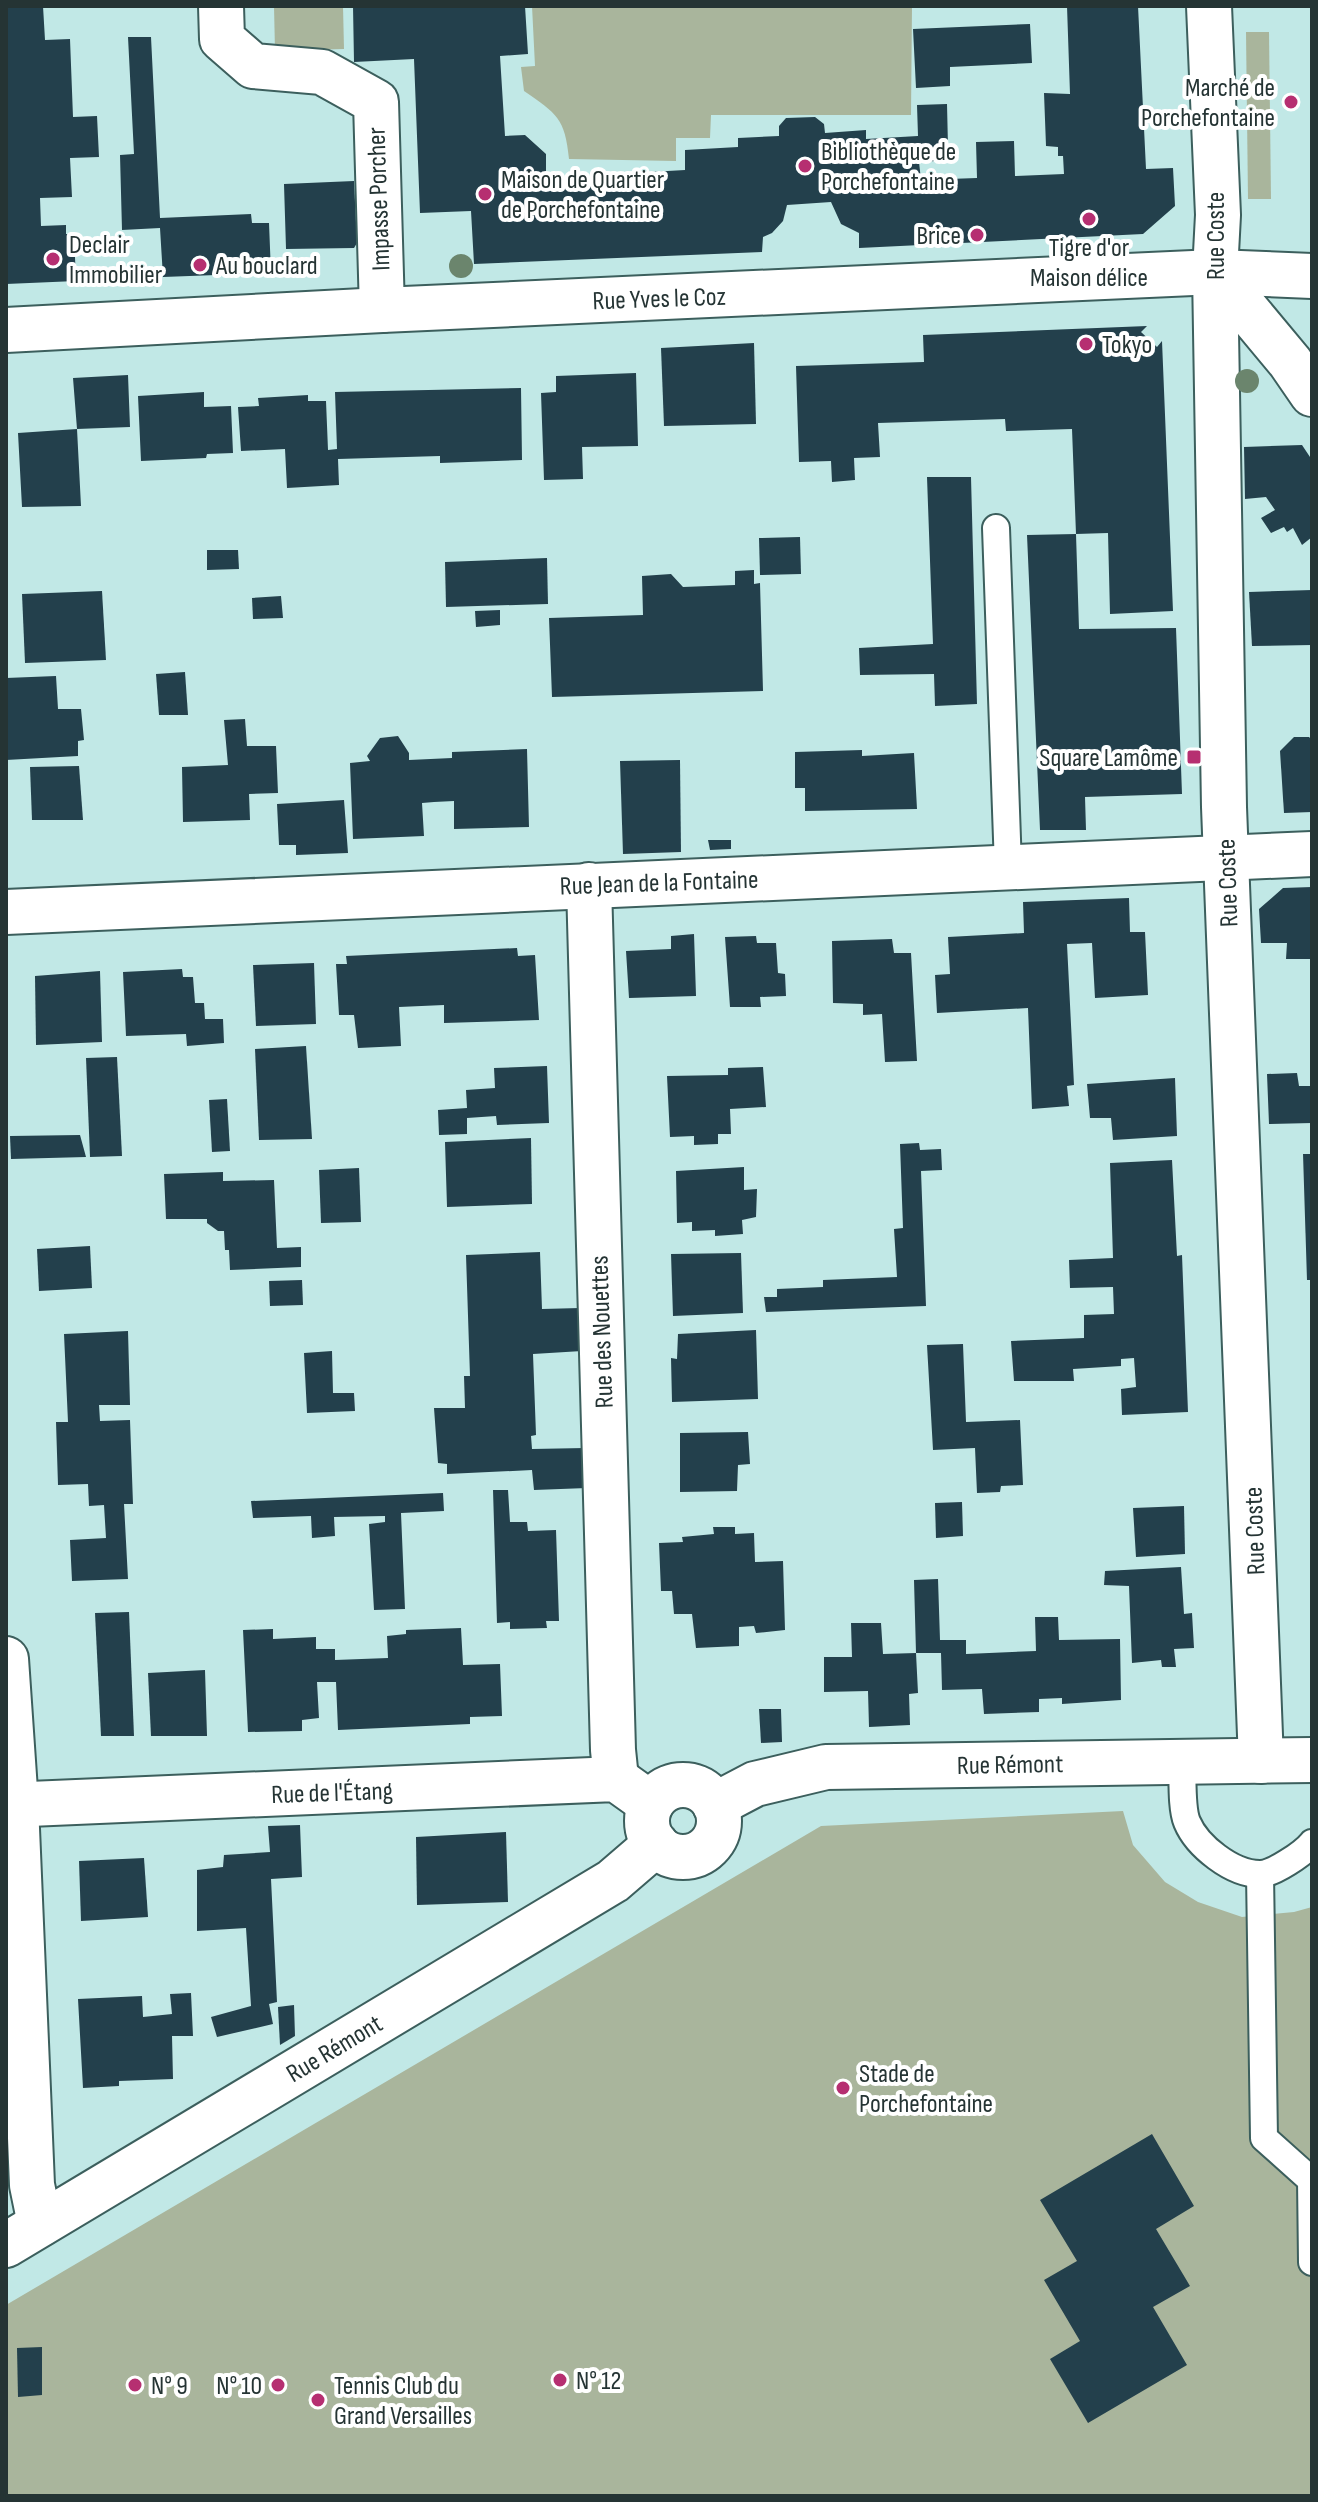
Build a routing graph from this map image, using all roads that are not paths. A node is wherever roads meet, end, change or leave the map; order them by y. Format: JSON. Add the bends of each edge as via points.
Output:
{"nodes":[{"id":1,"x":221,"y":6,"type":"edge"},
{"id":2,"x":1209,"y":6,"type":"edge"},
{"id":3,"x":1215,"y":272,"type":"junction"},
{"id":4,"x":1312,"y":276,"type":"edge"},
{"id":5,"x":382,"y":310,"type":"junction"},
{"id":6,"x":6,"y":330,"type":"edge"},
{"id":7,"x":1312,"y":394,"type":"edge"},
{"id":8,"x":996,"y":528,"type":"dead end"},
{"id":9,"x":1312,"y":854,"type":"edge"},
{"id":10,"x":1227,"y":857,"type":"junction"},
{"id":11,"x":1008,"y":867,"type":"junction"},
{"id":12,"x":589,"y":885,"type":"junction"},
{"id":13,"x":6,"y":912,"type":"edge"},
{"id":14,"x":6,"y":1659,"type":"edge"},
{"id":15,"x":1182,"y":1760,"type":"junction"},
{"id":16,"x":1312,"y":1760,"type":"edge"},
{"id":17,"x":1261,"y":1761,"type":"junction"},
{"id":18,"x":616,"y":1779,"type":"junction"},
{"id":19,"x":11,"y":1805,"type":"edge"},
{"id":20,"x":715,"y":1805,"type":"junction"},
{"id":21,"x":653,"y":1824,"type":"junction"},
{"id":22,"x":1312,"y":1843,"type":"edge"},
{"id":23,"x":1260,"y":1874,"type":"junction"},
{"id":24,"x":23,"y":2235,"type":"edge"},
{"id":25,"x":1312,"y":2262,"type":"edge"}],
"edges":[{"from":1,"to":5,"type":"street","name":"Impasse Porcher","via":[[222,39],[253,66],[322,72],[376,102]]},
{"from":2,"to":3,"type":"street","name":"Rue Coste","via":[[1218,215]]},
{"from":3,"to":4,"type":"street","name":"Rue Yves le Coz"},
{"from":3,"to":5,"type":"street","name":"Rue Yves le Coz"},
{"from":3,"to":7,"type":"street"},
{"from":3,"to":10,"type":"street","name":"Rue Coste"},
{"from":5,"to":6,"type":"street","name":"Rue Yves le Coz"},
{"from":8,"to":11,"type":"lane"},
{"from":9,"to":10,"type":"street","name":"Rue Jean de la Fontaine"},
{"from":10,"to":11,"type":"street","name":"Rue Jean de la Fontaine"},
{"from":10,"to":17,"type":"street","name":"Rue Coste"},
{"from":11,"to":12,"type":"street","name":"Rue Jean de la Fontaine"},
{"from":12,"to":13,"type":"street","name":"Rue Jean de la Fontaine"},
{"from":12,"to":18,"type":"street","name":"Rue des Nouettes"},
{"from":14,"to":19,"type":"street"},
{"from":15,"to":17,"type":"street","name":"Rue Rémont"},
{"from":15,"to":20,"type":"street","name":"Rue Rémont","via":[[826,1767],[755,1784]]},
{"from":15,"to":23,"type":"lane","via":[[1185,1820],[1202,1846],[1225,1864]]},
{"from":16,"to":17,"type":"street","name":"Rue Rémont"},
{"from":18,"to":19,"type":"street","name":"Rue de l'Étang"},
{"from":18,"to":21,"type":"street"},
{"from":19,"to":24,"type":"street","via":[[32,2185]]},
{"from":20,"to":21,"type":"street","name":"Rue Rémont","via":[[702,1791],[686,1785],[669,1788],[659,1794]]},
{"from":20,"to":21,"type":"street","via":[[717,1832],[706,1848],[687,1857],[676,1856]]},
{"from":21,"to":24,"type":"street","name":"Rue Rémont","via":[[613,1881]]},
{"from":22,"to":23,"type":"lane"},
{"from":23,"to":25,"type":"lane","via":[[1264,2138],[1311,2180]]}]}
